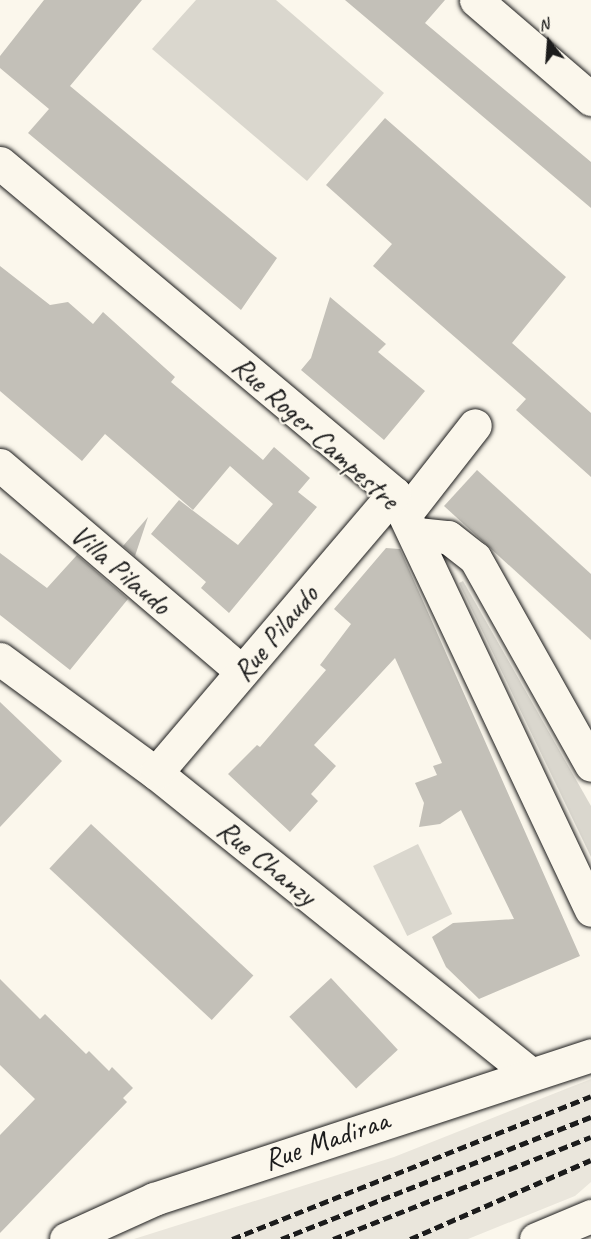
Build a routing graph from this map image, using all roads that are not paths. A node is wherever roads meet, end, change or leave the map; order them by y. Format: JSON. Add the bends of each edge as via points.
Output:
{"nodes":[{"id":1,"x":476,"y":0,"type":"edge"},
{"id":2,"x":591,"y":99,"type":"edge"},
{"id":3,"x":0,"y":163,"type":"edge"},
{"id":4,"x":475,"y":425,"type":"dead end"},
{"id":5,"x":0,"y":465,"type":"edge"},
{"id":6,"x":406,"y":513,"type":"junction"},
{"id":7,"x":0,"y":659,"type":"edge"},
{"id":8,"x":242,"y":672,"type":"junction"},
{"id":9,"x":591,"y":765,"type":"edge"},
{"id":10,"x":156,"y":773,"type":"junction"},
{"id":11,"x":591,"y":910,"type":"edge"},
{"id":12,"x":591,"y":1055,"type":"edge"},
{"id":13,"x":529,"y":1073,"type":"junction"},
{"id":14,"x":591,"y":1215,"type":"edge"},
{"id":15,"x":66,"y":1239,"type":"edge"},
{"id":16,"x":536,"y":1239,"type":"edge"}],
"edges":[{"from":1,"to":2,"type":"street"},
{"from":3,"to":6,"type":"street","name":"Rue Roger Campestre"},
{"from":4,"to":6,"type":"street","name":"Rue Pilaudo"},
{"from":5,"to":8,"type":"street","name":"Villa Pilaudo"},
{"from":6,"to":8,"type":"street","name":"Rue Pilaudo"},
{"from":6,"to":9,"type":"street","via":[[475,558]]},
{"from":6,"to":11,"type":"street","name":"Rue Roger Campestre"},
{"from":7,"to":10,"type":"street","name":"Rue Chanzy"},
{"from":8,"to":10,"type":"street","name":"Rue Pilaudo"},
{"from":10,"to":13,"type":"street","name":"Rue Chanzy"},
{"from":12,"to":13,"type":"street","name":"Rue Madiraa"},
{"from":13,"to":15,"type":"street","name":"Rue Madiraa","via":[[154,1199]]},
{"from":14,"to":16,"type":"street"}]}
